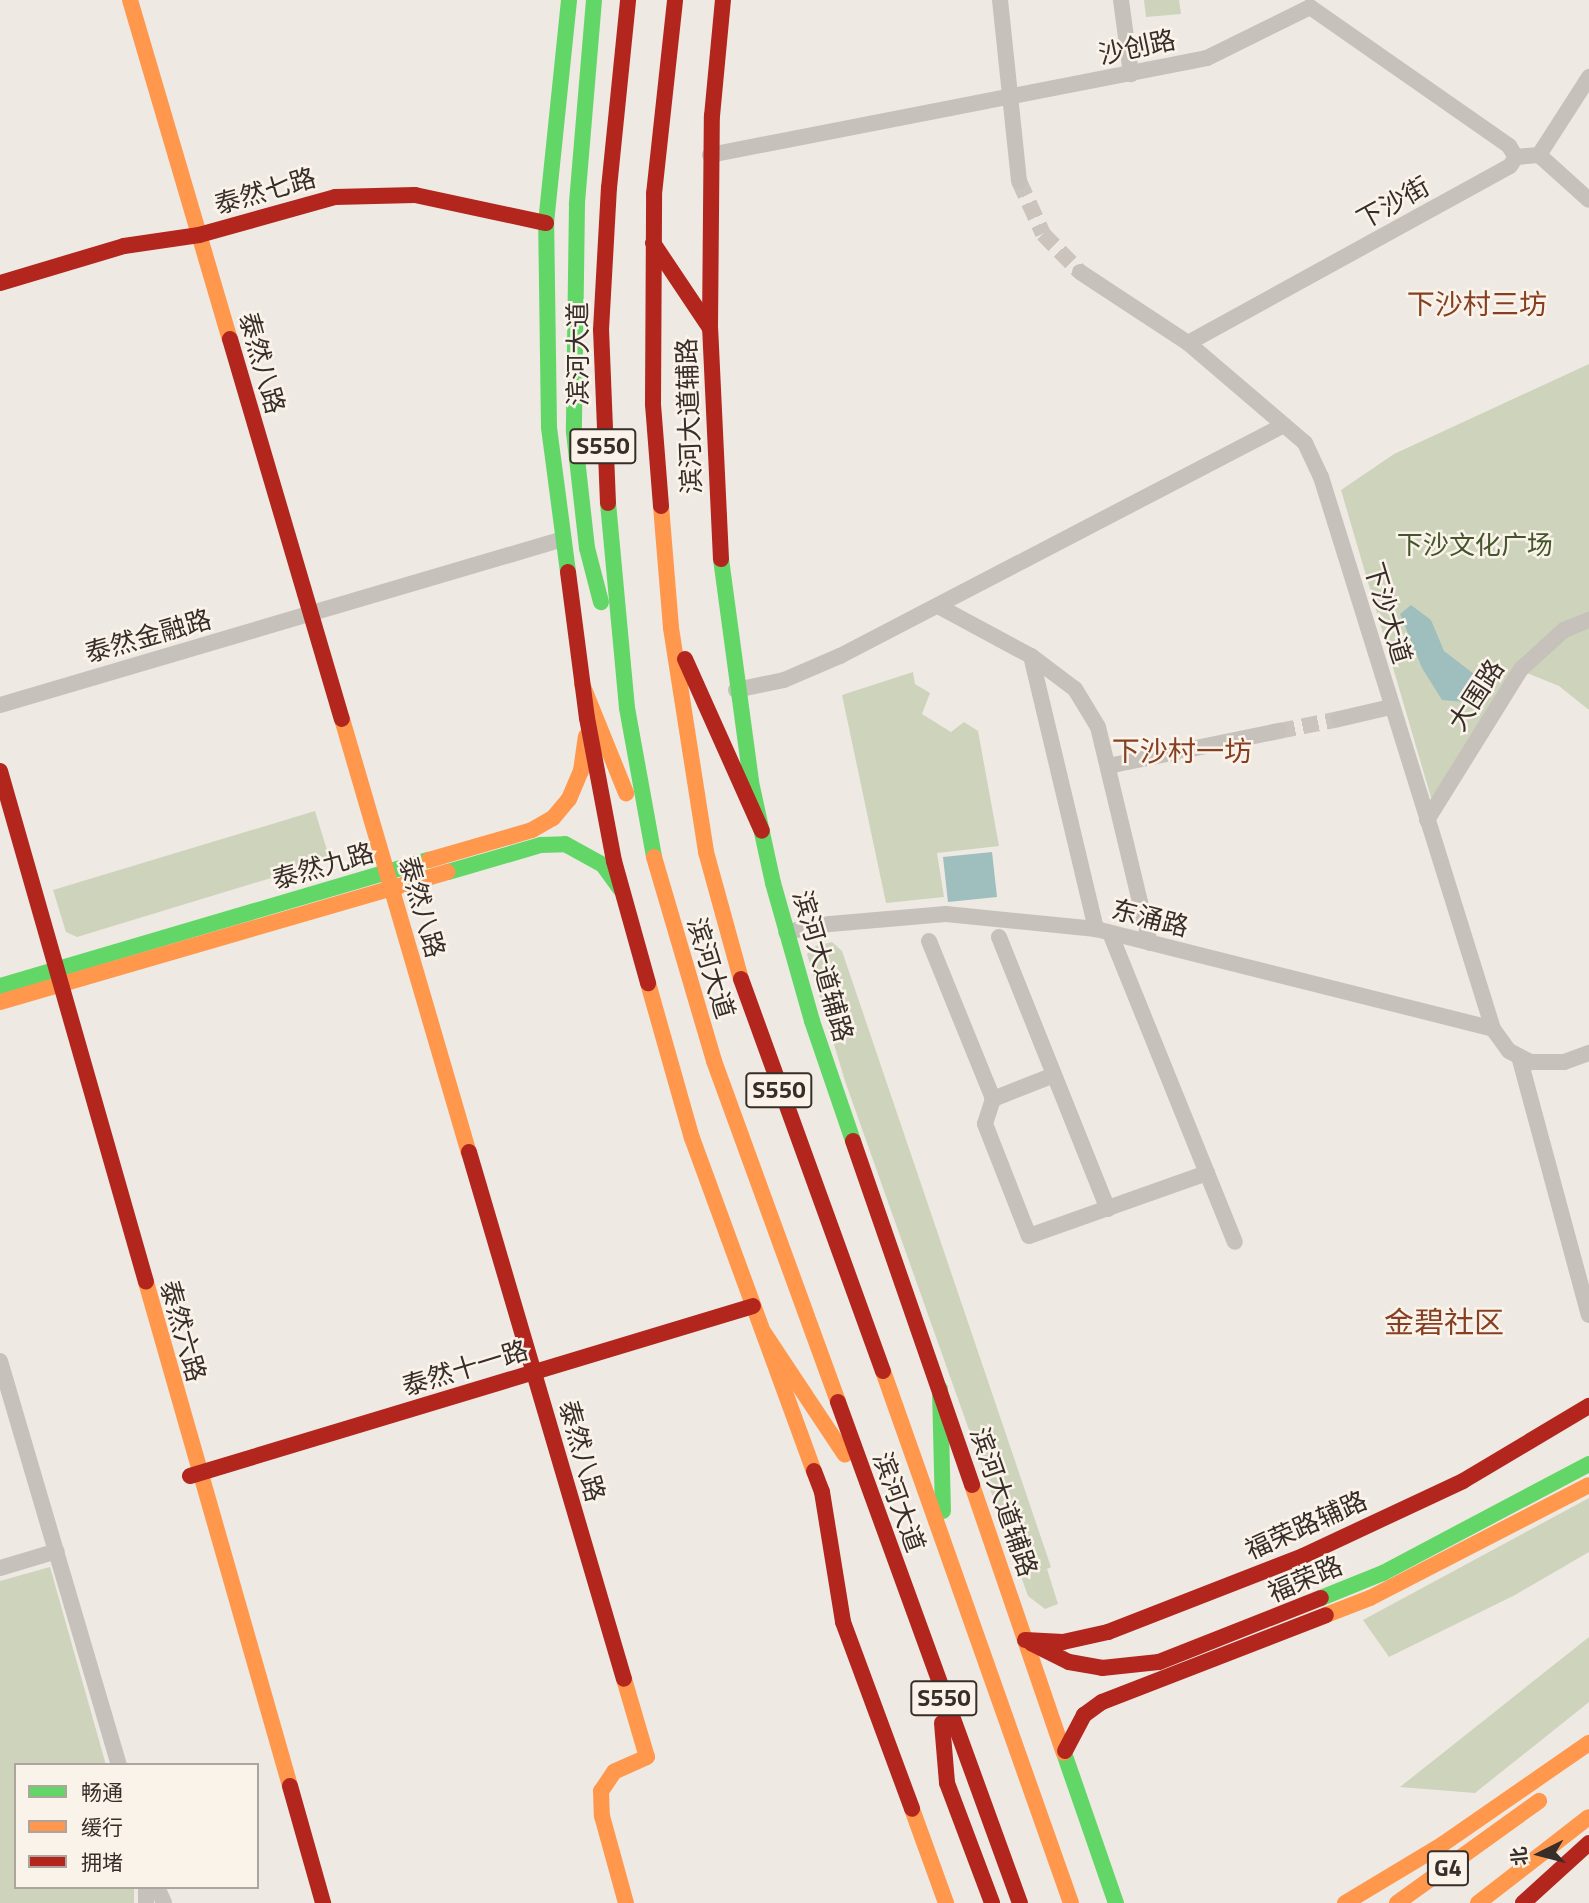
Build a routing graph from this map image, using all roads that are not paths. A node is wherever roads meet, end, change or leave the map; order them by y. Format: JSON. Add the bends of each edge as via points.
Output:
{"nodes":[{"id":1,"x":130,"y":0,"type":"edge"},
{"id":2,"x":569,"y":0,"type":"edge"},
{"id":3,"x":594,"y":0,"type":"edge"},
{"id":4,"x":628,"y":0,"type":"edge"},
{"id":5,"x":677,"y":0,"type":"edge"},
{"id":6,"x":723,"y":0,"type":"edge"},
{"id":7,"x":1000,"y":0,"type":"edge"},
{"id":8,"x":1121,"y":0,"type":"edge"},
{"id":9,"x":1131,"y":74,"type":"junction"},
{"id":10,"x":1589,"y":77,"type":"edge"},
{"id":11,"x":1011,"y":98,"type":"junction"},
{"id":12,"x":710,"y":155,"type":"junction"},
{"id":13,"x":1539,"y":155,"type":"junction"},
{"id":14,"x":1516,"y":157,"type":"junction"},
{"id":15,"x":1019,"y":181,"type":"tunnel mouth"},
{"id":16,"x":1589,"y":200,"type":"edge"},
{"id":17,"x":546,"y":223,"type":"junction"},
{"id":18,"x":199,"y":235,"type":"junction"},
{"id":19,"x":653,"y":243,"type":"junction"},
{"id":20,"x":1080,"y":272,"type":"tunnel mouth"},
{"id":21,"x":0,"y":283,"type":"edge"},
{"id":22,"x":710,"y":328,"type":"junction"},
{"id":23,"x":1188,"y":344,"type":"junction"},
{"id":24,"x":1284,"y":425,"type":"junction"},
{"id":25,"x":560,"y":540,"type":"junction"},
{"id":26,"x":938,"y":606,"type":"junction"},
{"id":27,"x":310,"y":614,"type":"junction"},
{"id":28,"x":1589,"y":620,"type":"edge"},
{"id":29,"x":671,"y":628,"type":"junction"},
{"id":30,"x":1031,"y":656,"type":"junction"},
{"id":31,"x":582,"y":684,"type":"junction"},
{"id":32,"x":736,"y":690,"type":"junction"},
{"id":33,"x":0,"y":705,"type":"edge"},
{"id":34,"x":1391,"y":707,"type":"junction"},
{"id":35,"x":627,"y":708,"type":"junction"},
{"id":36,"x":587,"y":719,"type":"junction"},
{"id":37,"x":1339,"y":719,"type":"tunnel mouth"},
{"id":38,"x":1279,"y":731,"type":"tunnel mouth"},
{"id":39,"x":1108,"y":766,"type":"junction"},
{"id":40,"x":0,"y":771,"type":"edge"},
{"id":41,"x":1427,"y":820,"type":"junction"},
{"id":42,"x":0,"y":822,"type":"edge"},
{"id":43,"x":762,"y":831,"type":"junction"},
{"id":44,"x":389,"y":881,"type":"junction"},
{"id":45,"x":660,"y":889,"type":"junction"},
{"id":46,"x":622,"y":890,"type":"junction"},
{"id":47,"x":1103,"y":931,"type":"junction"},
{"id":48,"x":786,"y":932,"type":"junction"},
{"id":49,"x":999,"y":937,"type":"dead end"},
{"id":50,"x":929,"y":941,"type":"dead end"},
{"id":51,"x":1150,"y":943,"type":"junction"},
{"id":52,"x":52,"y":979,"type":"junction"},
{"id":53,"x":0,"y":986,"type":"edge"},
{"id":54,"x":0,"y":1002,"type":"edge"},
{"id":55,"x":1493,"y":1029,"type":"junction"},
{"id":56,"x":1589,"y":1053,"type":"edge"},
{"id":57,"x":1520,"y":1060,"type":"junction"},
{"id":58,"x":1054,"y":1074,"type":"junction"},
{"id":59,"x":993,"y":1099,"type":"junction"},
{"id":60,"x":1207,"y":1173,"type":"junction"},
{"id":61,"x":1108,"y":1209,"type":"junction"},
{"id":62,"x":1235,"y":1242,"type":"dead end"},
{"id":63,"x":753,"y":1306,"type":"junction"},
{"id":64,"x":1589,"y":1315,"type":"edge"},
{"id":65,"x":764,"y":1333,"type":"junction"},
{"id":66,"x":0,"y":1360,"type":"edge"},
{"id":67,"x":534,"y":1373,"type":"junction"},
{"id":68,"x":940,"y":1390,"type":"junction"},
{"id":69,"x":1589,"y":1406,"type":"edge"},
{"id":70,"x":1589,"y":1464,"type":"edge"},
{"id":71,"x":194,"y":1474,"type":"junction"},
{"id":72,"x":1589,"y":1485,"type":"edge"},
{"id":73,"x":870,"y":1493,"type":"junction"},
{"id":74,"x":944,"y":1536,"type":"junction"},
{"id":75,"x":57,"y":1551,"type":"junction"},
{"id":76,"x":0,"y":1568,"type":"edge"},
{"id":77,"x":1025,"y":1640,"type":"junction"},
{"id":78,"x":939,"y":1687,"type":"junction"},
{"id":79,"x":1589,"y":1743,"type":"edge"},
{"id":80,"x":1065,"y":1751,"type":"junction"},
{"id":81,"x":1589,"y":1760,"type":"edge"},
{"id":82,"x":117,"y":1763,"type":"edge"},
{"id":83,"x":601,"y":1804,"type":"junction"},
{"id":84,"x":1589,"y":1817,"type":"edge"},
{"id":85,"x":1589,"y":1843,"type":"edge"},
{"id":86,"x":313,"y":1903,"type":"edge"},
{"id":87,"x":324,"y":1903,"type":"edge"},
{"id":88,"x":625,"y":1903,"type":"edge"},
{"id":89,"x":633,"y":1903,"type":"edge"},
{"id":90,"x":946,"y":1903,"type":"edge"},
{"id":91,"x":992,"y":1903,"type":"edge"},
{"id":92,"x":1020,"y":1903,"type":"edge"},
{"id":93,"x":1071,"y":1903,"type":"edge"},
{"id":94,"x":1116,"y":1903,"type":"edge"},
{"id":95,"x":1345,"y":1903,"type":"edge"},
{"id":96,"x":1398,"y":1903,"type":"edge"},
{"id":97,"x":1478,"y":1903,"type":"edge"},
{"id":98,"x":1523,"y":1903,"type":"edge"}],
"edges":[{"from":1,"to":18,"type":"main road","name":"泰然八路"},
{"from":2,"to":17,"type":"main road"},
{"from":3,"to":35,"type":"main road","via":[[582,124],[574,299],[579,496],[587,548]]},
{"from":4,"to":35,"type":"main road","name":"滨河大道","number":"S550","via":[[609,188],[601,330],[603,449]]},
{"from":5,"to":19,"type":"main road","name":"滨河大道","number":"S550","via":[[658,122]]},
{"from":6,"to":12,"type":"main road","name":"滨河大道辅路"},
{"from":7,"to":11,"type":"street"},
{"from":8,"to":9,"type":"street"},
{"from":9,"to":11,"type":"street","name":"沙创路"},
{"from":9,"to":14,"type":"street","name":"沙创路","via":[[1220,53],[1299,10],[1314,8],[1509,146]]},
{"from":10,"to":13,"type":"street"},
{"from":11,"to":12,"type":"street","name":"沙创路"},
{"from":11,"to":15,"type":"street"},
{"from":12,"to":22,"type":"main road","name":"滨河大道辅路"},
{"from":13,"to":14,"type":"street"},
{"from":13,"to":16,"type":"street"},
{"from":14,"to":23,"type":"street","name":"下沙街","via":[[1510,166]]},
{"from":17,"to":18,"type":"main road","name":"泰然七路","via":[[415,195],[379,193],[321,199]]},
{"from":17,"to":25,"type":"main road","via":[[549,427]]},
{"from":18,"to":21,"type":"main road","name":"泰然七路","via":[[124,246]]},
{"from":18,"to":27,"type":"main road","name":"泰然八路"},
{"from":19,"to":22,"type":"main road"},
{"from":19,"to":29,"type":"main road","name":"滨河大道","number":"S550","via":[[653,404]]},
{"from":20,"to":23,"type":"street","name":"下沙大道"},
{"from":22,"to":32,"type":"main road","name":"滨河大道辅路","via":[[716,501]]},
{"from":23,"to":24,"type":"street","name":"下沙大道"},
{"from":24,"to":26,"type":"street"},
{"from":24,"to":34,"type":"street","name":"下沙大道","via":[[1305,443],[1321,477]]},
{"from":25,"to":27,"type":"street","name":"泰然金融路"},
{"from":25,"to":31,"type":"main road"},
{"from":26,"to":30,"type":"street"},
{"from":26,"to":32,"type":"street","via":[[802,673]]},
{"from":27,"to":33,"type":"street","name":"泰然金融路"},
{"from":27,"to":44,"type":"main road","name":"泰然八路"},
{"from":28,"to":41,"type":"street","name":"大围路","via":[[1564,631],[1521,669]]},
{"from":29,"to":43,"type":"main road"},
{"from":29,"to":74,"type":"main road","name":"滨河大道","number":"S550","via":[[706,852],[732,950]]},
{"from":30,"to":39,"type":"street","via":[[1064,679],[1084,701],[1098,727]]},
{"from":30,"to":47,"type":"street"},
{"from":31,"to":36,"type":"main road"},
{"from":31,"to":45,"type":"main road","via":[[614,755]]},
{"from":32,"to":43,"type":"main road","name":"滨河大道辅路"},
{"from":34,"to":37,"type":"street"},
{"from":34,"to":41,"type":"street","name":"下沙大道"},
{"from":35,"to":45,"type":"main road","name":"滨河大道","number":"S550"},
{"from":36,"to":44,"type":"main road","name":"泰然九路","via":[[578,781],[553,818],[524,833]]},
{"from":36,"to":46,"type":"main road"},
{"from":38,"to":39,"type":"street"},
{"from":39,"to":51,"type":"street"},
{"from":40,"to":52,"type":"main road","name":"泰然六路"},
{"from":41,"to":55,"type":"street","name":"下沙大道"},
{"from":42,"to":52,"type":"main road","name":"泰然六路"},
{"from":43,"to":48,"type":"main road","name":"滨河大道辅路"},
{"from":44,"to":46,"type":"main road","name":"泰然九路","via":[[558,844],[594,858]]},
{"from":44,"to":52,"type":"main road","name":"泰然九路"},
{"from":44,"to":67,"type":"main road","name":"泰然八路"},
{"from":45,"to":73,"type":"main road","name":"滨河大道","number":"S550","via":[[714,1061]]},
{"from":46,"to":63,"type":"main road","via":[[673,1079]]},
{"from":47,"to":48,"type":"street","name":"东涌路","via":[[946,915]]},
{"from":47,"to":51,"type":"street","name":"东涌路"},
{"from":47,"to":60,"type":"street"},
{"from":48,"to":68,"type":"main road","name":"滨河大道辅路","via":[[838,1103]]},
{"from":49,"to":58,"type":"street"},
{"from":50,"to":59,"type":"street"},
{"from":51,"to":55,"type":"street","name":"东涌路"},
{"from":52,"to":53,"type":"main road","name":"泰然九路"},
{"from":52,"to":54,"type":"main road","name":"泰然九路"},
{"from":52,"to":71,"type":"main road","name":"泰然六路"},
{"from":55,"to":57,"type":"street","name":"下沙大道"},
{"from":56,"to":57,"type":"street","via":[[1552,1064]]},
{"from":57,"to":64,"type":"street"},
{"from":58,"to":59,"type":"street"},
{"from":58,"to":61,"type":"street"},
{"from":59,"to":61,"type":"street","via":[[985,1124],[1029,1236]]},
{"from":60,"to":61,"type":"street"},
{"from":60,"to":62,"type":"street"},
{"from":63,"to":65,"type":"main road"},
{"from":63,"to":67,"type":"main road","name":"泰然十一路"},
{"from":65,"to":73,"type":"main road"},
{"from":65,"to":90,"type":"main road","via":[[822,1492],[842,1622]]},
{"from":66,"to":75,"type":"street"},
{"from":67,"to":71,"type":"main road","name":"泰然十一路"},
{"from":67,"to":83,"type":"main road","name":"泰然八路","via":[[647,1757],[610,1775],[601,1791]]},
{"from":68,"to":74,"type":"main road"},
{"from":68,"to":77,"type":"main road","name":"滨河大道辅路"},
{"from":69,"to":77,"type":"main road","name":"福荣路辅路","via":[[1463,1481],[1303,1556],[1108,1632],[1063,1642]]},
{"from":70,"to":77,"type":"main road","name":"福荣路","via":[[1382,1573],[1158,1662],[1131,1668],[1083,1665]]},
{"from":71,"to":86,"type":"main road","name":"泰然六路"},
{"from":71,"to":87,"type":"main road","name":"泰然六路"},
{"from":72,"to":80,"type":"main road","name":"福荣路","via":[[1370,1598],[1102,1702],[1084,1715]]},
{"from":73,"to":78,"type":"main road","name":"滨河大道","number":"S550"},
{"from":74,"to":93,"type":"main road","name":"滨河大道","number":"S550"},
{"from":75,"to":76,"type":"street"},
{"from":75,"to":82,"type":"street"},
{"from":77,"to":80,"type":"main road","name":"滨河大道辅路"},
{"from":78,"to":91,"type":"main road","via":[[947,1783]]},
{"from":78,"to":92,"type":"main road","name":"滨河大道","number":"S550"},
{"from":79,"to":95,"type":"main road"},
{"from":80,"to":94,"type":"main road","name":"滨河大道辅路"},
{"from":81,"to":96,"type":"main road","number":"G4"},
{"from":83,"to":88,"type":"main road"},
{"from":83,"to":89,"type":"main road"},
{"from":84,"to":97,"type":"main road","number":"G4"},
{"from":85,"to":98,"type":"main road"}]}
